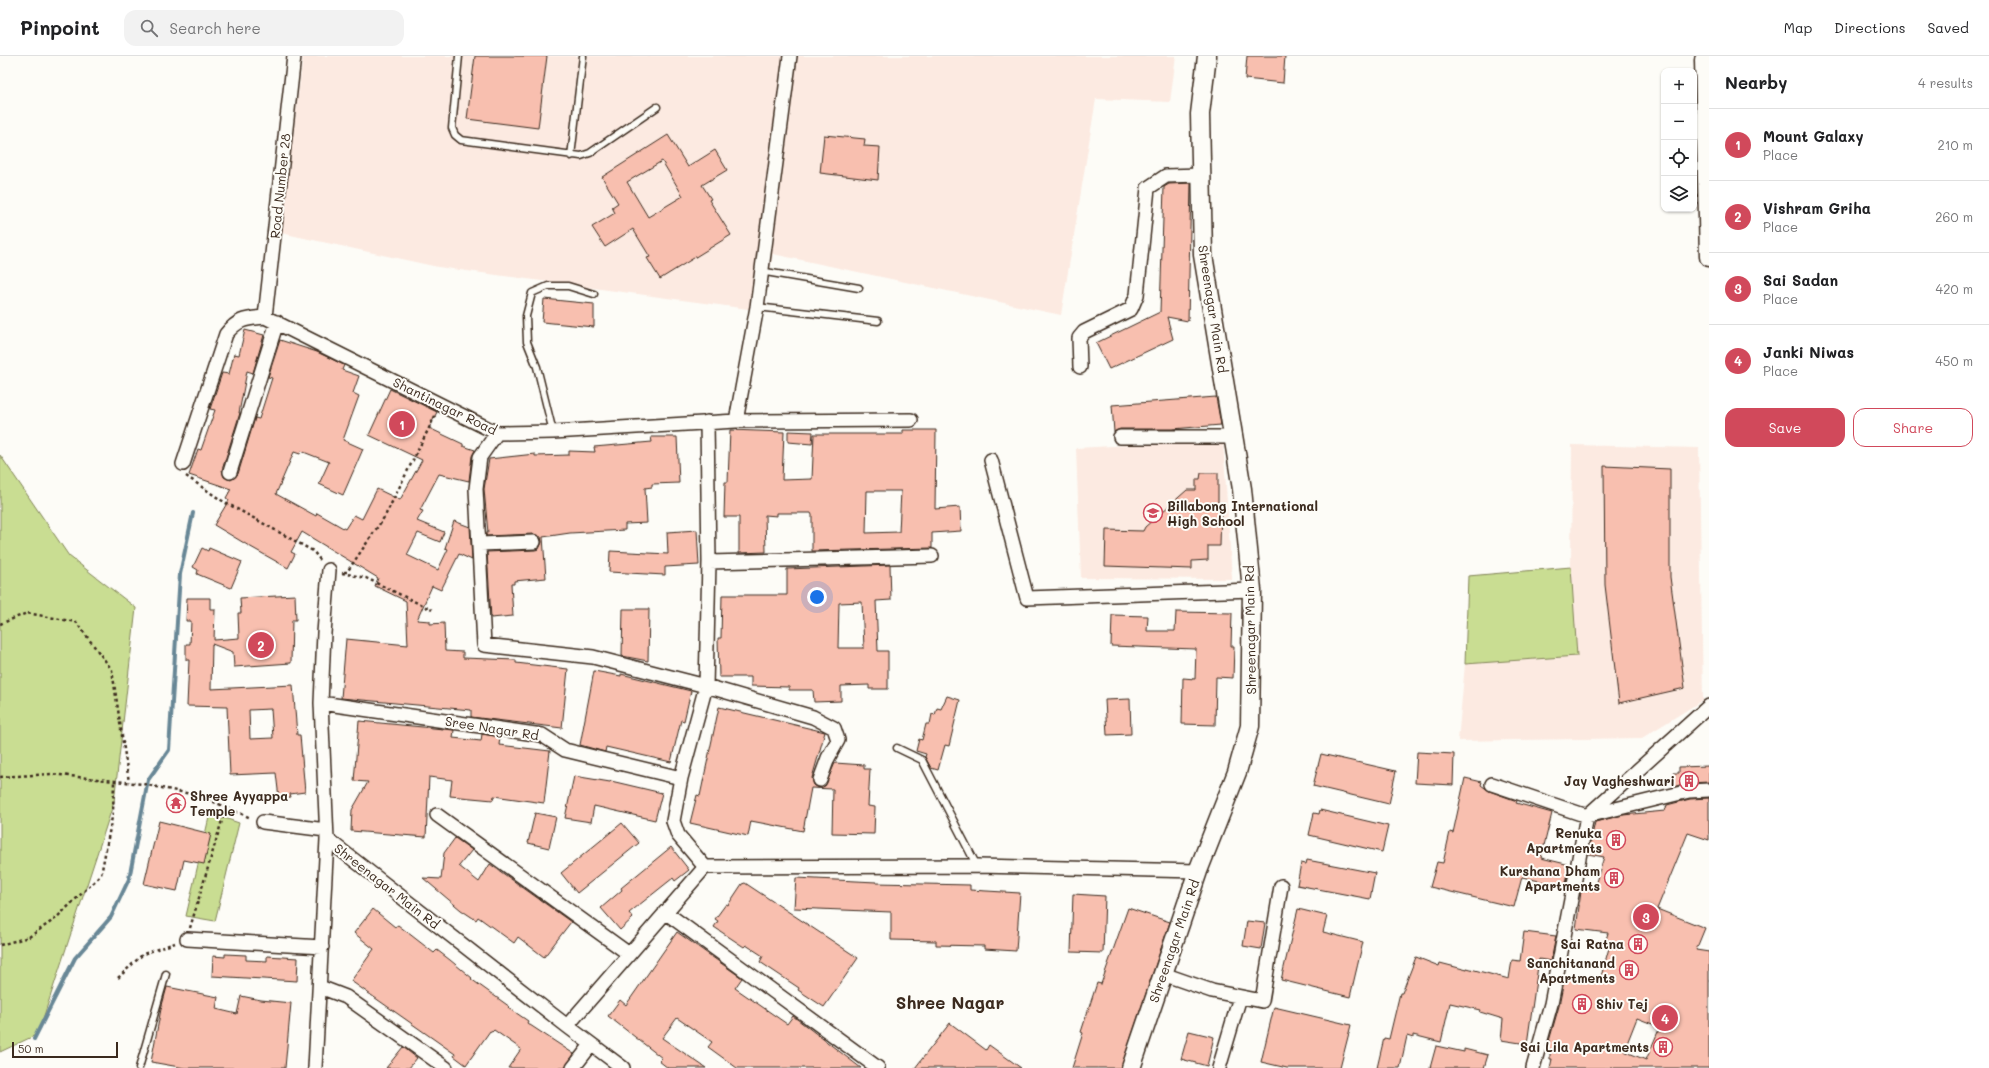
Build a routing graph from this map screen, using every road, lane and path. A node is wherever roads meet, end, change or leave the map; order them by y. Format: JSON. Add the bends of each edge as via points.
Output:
{"nodes":[{"id":1,"x":294,"y":56,"type":"edge"},
{"id":2,"x":459,"y":56,"type":"edge"},
{"id":3,"x":583,"y":56,"type":"edge"},
{"id":4,"x":790,"y":56,"type":"edge"},
{"id":5,"x":1207,"y":56,"type":"edge"},
{"id":6,"x":1703,"y":58,"type":"edge"},
{"id":7,"x":657,"y":107,"type":"dead end"},
{"id":8,"x":571,"y":156,"type":"junction"},
{"id":9,"x":1201,"y":175,"type":"junction"},
{"id":10,"x":1709,"y":258,"type":"edge"},
{"id":11,"x":760,"y":271,"type":"junction"},
{"id":12,"x":859,"y":288,"type":"dead end"},
{"id":13,"x":594,"y":294,"type":"dead end"},
{"id":14,"x":756,"y":307,"type":"junction"},
{"id":15,"x":271,"y":320,"type":"junction"},
{"id":16,"x":878,"y":321,"type":"dead end"},
{"id":17,"x":1080,"y":367,"type":"dead end"},
{"id":18,"x":441,"y":405,"type":"junction"},
{"id":19,"x":911,"y":420,"type":"dead end"},
{"id":20,"x":736,"y":421,"type":"junction"},
{"id":21,"x":707,"y":422,"type":"junction"},
{"id":22,"x":553,"y":432,"type":"junction"},
{"id":23,"x":497,"y":434,"type":"junction"},
{"id":24,"x":1120,"y":437,"type":"dead end"},
{"id":25,"x":1234,"y":437,"type":"junction"},
{"id":26,"x":991,"y":460,"type":"dead end"},
{"id":27,"x":183,"y":464,"type":"joint"},
{"id":28,"x":230,"y":472,"type":"dead end"},
{"id":29,"x":534,"y":542,"type":"dead end"},
{"id":30,"x":480,"y":544,"type":"junction"},
{"id":31,"x":932,"y":556,"type":"dead end"},
{"id":32,"x":709,"y":562,"type":"junction"},
{"id":33,"x":329,"y":570,"type":"junction"},
{"id":34,"x":1252,"y":590,"type":"junction"},
{"id":35,"x":432,"y":610,"type":"dead end"},
{"id":36,"x":0,"y":624,"type":"edge"},
{"id":37,"x":706,"y":686,"type":"junction"},
{"id":38,"x":321,"y":703,"type":"junction"},
{"id":39,"x":1709,"y":706,"type":"edge"},
{"id":40,"x":897,"y":748,"type":"dead end"},
{"id":41,"x":0,"y":777,"type":"edge"},
{"id":42,"x":681,"y":778,"type":"junction"},
{"id":43,"x":820,"y":780,"type":"dead end"},
{"id":44,"x":114,"y":781,"type":"junction"},
{"id":45,"x":129,"y":782,"type":"junction"},
{"id":46,"x":1492,"y":784,"type":"dead end"},
{"id":47,"x":1709,"y":790,"type":"edge"},
{"id":48,"x":226,"y":807,"type":"junction"},
{"id":49,"x":436,"y":815,"type":"dead end"},
{"id":50,"x":1587,"y":816,"type":"junction"},
{"id":51,"x":263,"y":822,"type":"joint"},
{"id":52,"x":326,"y":835,"type":"junction"},
{"id":53,"x":977,"y":866,"type":"junction"},
{"id":54,"x":704,"y":867,"type":"junction"},
{"id":55,"x":1198,"y":871,"type":"junction"},
{"id":56,"x":1281,"y":886,"type":"dead end"},
{"id":57,"x":665,"y":912,"type":"junction"},
{"id":58,"x":187,"y":939,"type":"junction"},
{"id":59,"x":0,"y":945,"type":"edge"},
{"id":60,"x":322,"y":947,"type":"junction"},
{"id":61,"x":629,"y":954,"type":"junction"},
{"id":62,"x":166,"y":974,"type":"dead end"},
{"id":63,"x":1163,"y":974,"type":"junction"},
{"id":64,"x":118,"y":978,"type":"dead end"},
{"id":65,"x":320,"y":986,"type":"junction"},
{"id":66,"x":1240,"y":997,"type":"junction"},
{"id":67,"x":567,"y":1026,"type":"junction"},
{"id":68,"x":591,"y":1045,"type":"junction"},
{"id":69,"x":140,"y":1068,"type":"edge"},
{"id":70,"x":315,"y":1068,"type":"edge"},
{"id":71,"x":446,"y":1068,"type":"edge"},
{"id":72,"x":573,"y":1068,"type":"edge"},
{"id":73,"x":623,"y":1068,"type":"edge"},
{"id":74,"x":878,"y":1068,"type":"edge"},
{"id":75,"x":1132,"y":1068,"type":"edge"},
{"id":76,"x":1219,"y":1068,"type":"edge"},
{"id":77,"x":1533,"y":1068,"type":"edge"}],
"edges":[{"from":1,"to":15,"type":"street","name":"Road Number 28"},
{"from":2,"to":8,"type":"lane","via":[[452,128],[455,135],[461,140]]},
{"from":3,"to":8,"type":"lane"},
{"from":4,"to":11,"type":"street"},
{"from":5,"to":9,"type":"street","name":"Shreenagar Main Rd","via":[[1200,114]]},
{"from":6,"to":10,"type":"street"},
{"from":7,"to":8,"type":"lane","via":[[590,154]]},
{"from":9,"to":17,"type":"street","via":[[1166,176],[1148,188],[1137,295],[1131,309],[1084,332],[1079,338]]},
{"from":9,"to":25,"type":"street","name":"Shreenagar Main Rd","via":[[1203,255]]},
{"from":11,"to":12,"type":"lane"},
{"from":11,"to":14,"type":"street"},
{"from":13,"to":22,"type":"lane","via":[[568,286],[548,286],[532,293],[526,316],[527,342],[537,367]]},
{"from":14,"to":16,"type":"lane"},
{"from":14,"to":20,"type":"street"},
{"from":15,"to":18,"type":"street","name":"Shantinagar Road"},
{"from":15,"to":27,"type":"street","via":[[244,320],[234,324],[226,334]]},
{"from":15,"to":28,"type":"street","name":"Road Number 28"},
{"from":18,"to":23,"type":"street","name":"Shantinagar Road"},
{"from":18,"to":33,"type":"path","via":[[385,516],[347,572]]},
{"from":19,"to":20,"type":"street","name":"Shantinagar Road"},
{"from":20,"to":21,"type":"street","name":"Shantinagar Road"},
{"from":21,"to":22,"type":"street","name":"Shantinagar Road"},
{"from":21,"to":32,"type":"street"},
{"from":22,"to":23,"type":"street","name":"Shantinagar Road"},
{"from":23,"to":30,"type":"street","via":[[480,457],[476,489]]},
{"from":24,"to":25,"type":"street"},
{"from":25,"to":34,"type":"street","name":"Shreenagar Main Rd"},
{"from":26,"to":34,"type":"street","via":[[1027,598]]},
{"from":27,"to":33,"type":"path","via":[[184,475],[221,500],[313,551]]},
{"from":29,"to":30,"type":"street"},
{"from":30,"to":37,"type":"street","via":[[484,644],[593,657]]},
{"from":31,"to":32,"type":"street"},
{"from":32,"to":37,"type":"street"},
{"from":33,"to":35,"type":"path","via":[[366,578]]},
{"from":33,"to":38,"type":"street","name":"Shreenagar Main Rd"},
{"from":34,"to":55,"type":"street","name":"Shreenagar Main Rd","via":[[1250,726],[1237,772]]},
{"from":36,"to":45,"type":"path","via":[[27,612],[76,622],[112,670]]},
{"from":37,"to":42,"type":"street"},
{"from":37,"to":43,"type":"street","via":[[813,718],[834,728],[838,740]]},
{"from":38,"to":42,"type":"street","name":"Sree Nagar Rd","via":[[542,735],[565,750]]},
{"from":38,"to":52,"type":"street","name":"Shreenagar Main Rd"},
{"from":39,"to":50,"type":"street"},
{"from":40,"to":53,"type":"lane","via":[[922,760]]},
{"from":41,"to":44,"type":"path","via":[[51,774]]},
{"from":42,"to":54,"type":"street","via":[[673,822],[678,835]]},
{"from":44,"to":45,"type":"path"},
{"from":44,"to":59,"type":"path","via":[[113,812],[101,874],[50,922],[29,937]]},
{"from":45,"to":48,"type":"path","via":[[200,796]]},
{"from":46,"to":50,"type":"street"},
{"from":47,"to":50,"type":"street","via":[[1689,791]]},
{"from":48,"to":51,"type":"path"},
{"from":48,"to":58,"type":"path"},
{"from":49,"to":61,"type":"street"},
{"from":50,"to":77,"type":"street","via":[[1551,1004]]},
{"from":51,"to":52,"type":"street"},
{"from":52,"to":60,"type":"street"},
{"from":52,"to":67,"type":"street","name":"Shreenagar Main Rd"},
{"from":53,"to":54,"type":"street"},
{"from":53,"to":55,"type":"street"},
{"from":54,"to":57,"type":"street"},
{"from":55,"to":63,"type":"street","name":"Shreenagar Main Rd"},
{"from":56,"to":66,"type":"street","via":[[1262,1001]]},
{"from":57,"to":61,"type":"street"},
{"from":57,"to":74,"type":"street"},
{"from":58,"to":60,"type":"street"},
{"from":58,"to":64,"type":"path","via":[[143,954]]},
{"from":60,"to":65,"type":"street"},
{"from":61,"to":67,"type":"street"},
{"from":62,"to":69,"type":"lane"},
{"from":63,"to":66,"type":"street","via":[[1212,991]]},
{"from":63,"to":75,"type":"street","name":"Shreenagar Main Rd"},
{"from":65,"to":70,"type":"street"},
{"from":65,"to":71,"type":"street","via":[[346,997]]},
{"from":66,"to":76,"type":"street"},
{"from":67,"to":68,"type":"street","name":"Shreenagar Main Rd"},
{"from":68,"to":72,"type":"street"},
{"from":68,"to":73,"type":"street","name":"Shreenagar Main Rd"}]}
